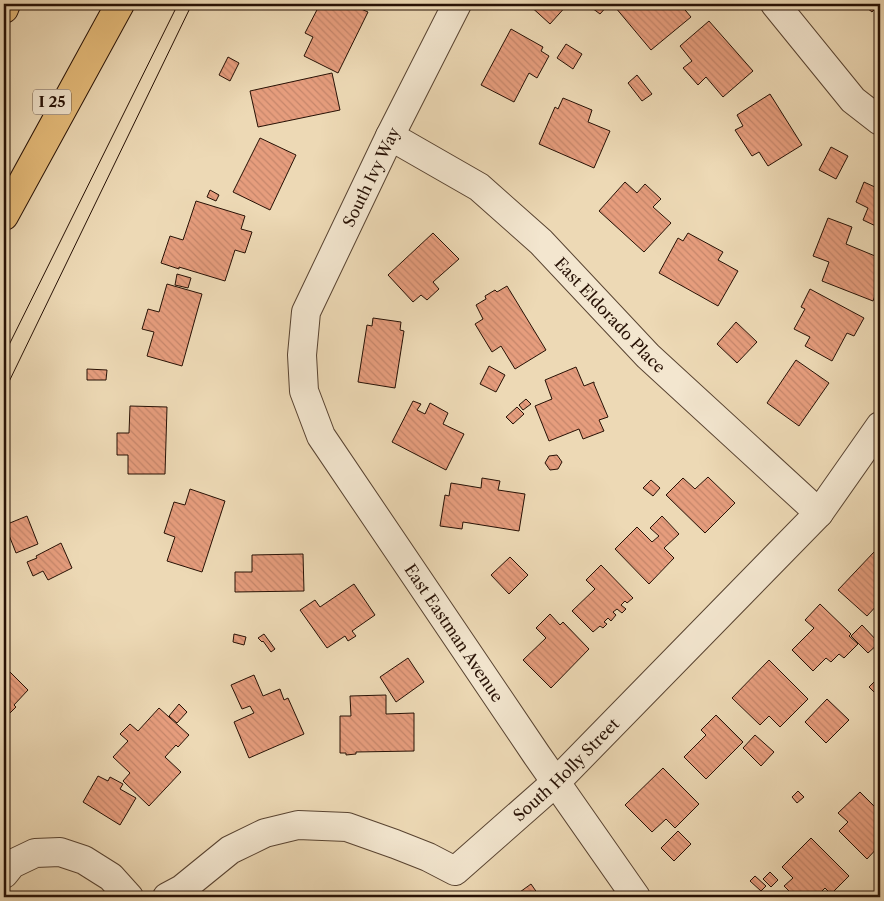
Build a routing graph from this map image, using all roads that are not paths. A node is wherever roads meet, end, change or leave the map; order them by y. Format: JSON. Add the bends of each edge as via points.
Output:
{"nodes":[{"id":1,"x":6,"y":4,"type":"edge"},
{"id":2,"x":100,"y":4,"type":"edge"},
{"id":3,"x":120,"y":4,"type":"edge"},
{"id":4,"x":456,"y":4,"type":"edge"},
{"id":5,"x":775,"y":4,"type":"edge"},
{"id":6,"x":4,"y":9,"type":"edge"},
{"id":7,"x":880,"y":121,"type":"edge"},
{"id":8,"x":390,"y":136,"type":"junction"},
{"id":9,"x":4,"y":200,"type":"edge"},
{"id":10,"x":4,"y":216,"type":"edge"},
{"id":11,"x":302,"y":355,"type":"joint"},
{"id":12,"x":880,"y":426,"type":"edge"},
{"id":13,"x":819,"y":512,"type":"junction"},
{"id":14,"x":556,"y":782,"type":"junction"},
{"id":15,"x":4,"y":874,"type":"edge"},
{"id":16,"x":129,"y":897,"type":"edge"},
{"id":17,"x":167,"y":897,"type":"edge"},
{"id":18,"x":636,"y":897,"type":"edge"}],
"edges":[{"from":1,"to":6,"type":"highway"},
{"from":2,"to":9,"type":"highway","number":"I 25"},
{"from":3,"to":10,"type":"highway"},
{"from":4,"to":8,"type":"street","name":"South Ivy Way"},
{"from":5,"to":7,"type":"street","via":[[852,100]]},
{"from":8,"to":11,"type":"street","name":"South Ivy Way","via":[[306,312]]},
{"from":8,"to":13,"type":"street","name":"East Eldorado Place","via":[[486,193],[541,242],[648,356]]},
{"from":11,"to":14,"type":"street","name":"East Eastman Avenue","via":[[304,391],[320,436]]},
{"from":12,"to":13,"type":"street","name":"South Holly Street"},
{"from":13,"to":14,"type":"street","name":"South Holly Street"},
{"from":14,"to":17,"type":"street","name":"South Holly Street","via":[[455,871],[428,857],[347,827],[298,825],[265,833],[230,850],[182,889]]},
{"from":14,"to":18,"type":"street","name":"East Eastman Avenue"},
{"from":15,"to":16,"type":"street","via":[[12,864],[35,853],[60,852],[84,860],[111,877]]}]}
